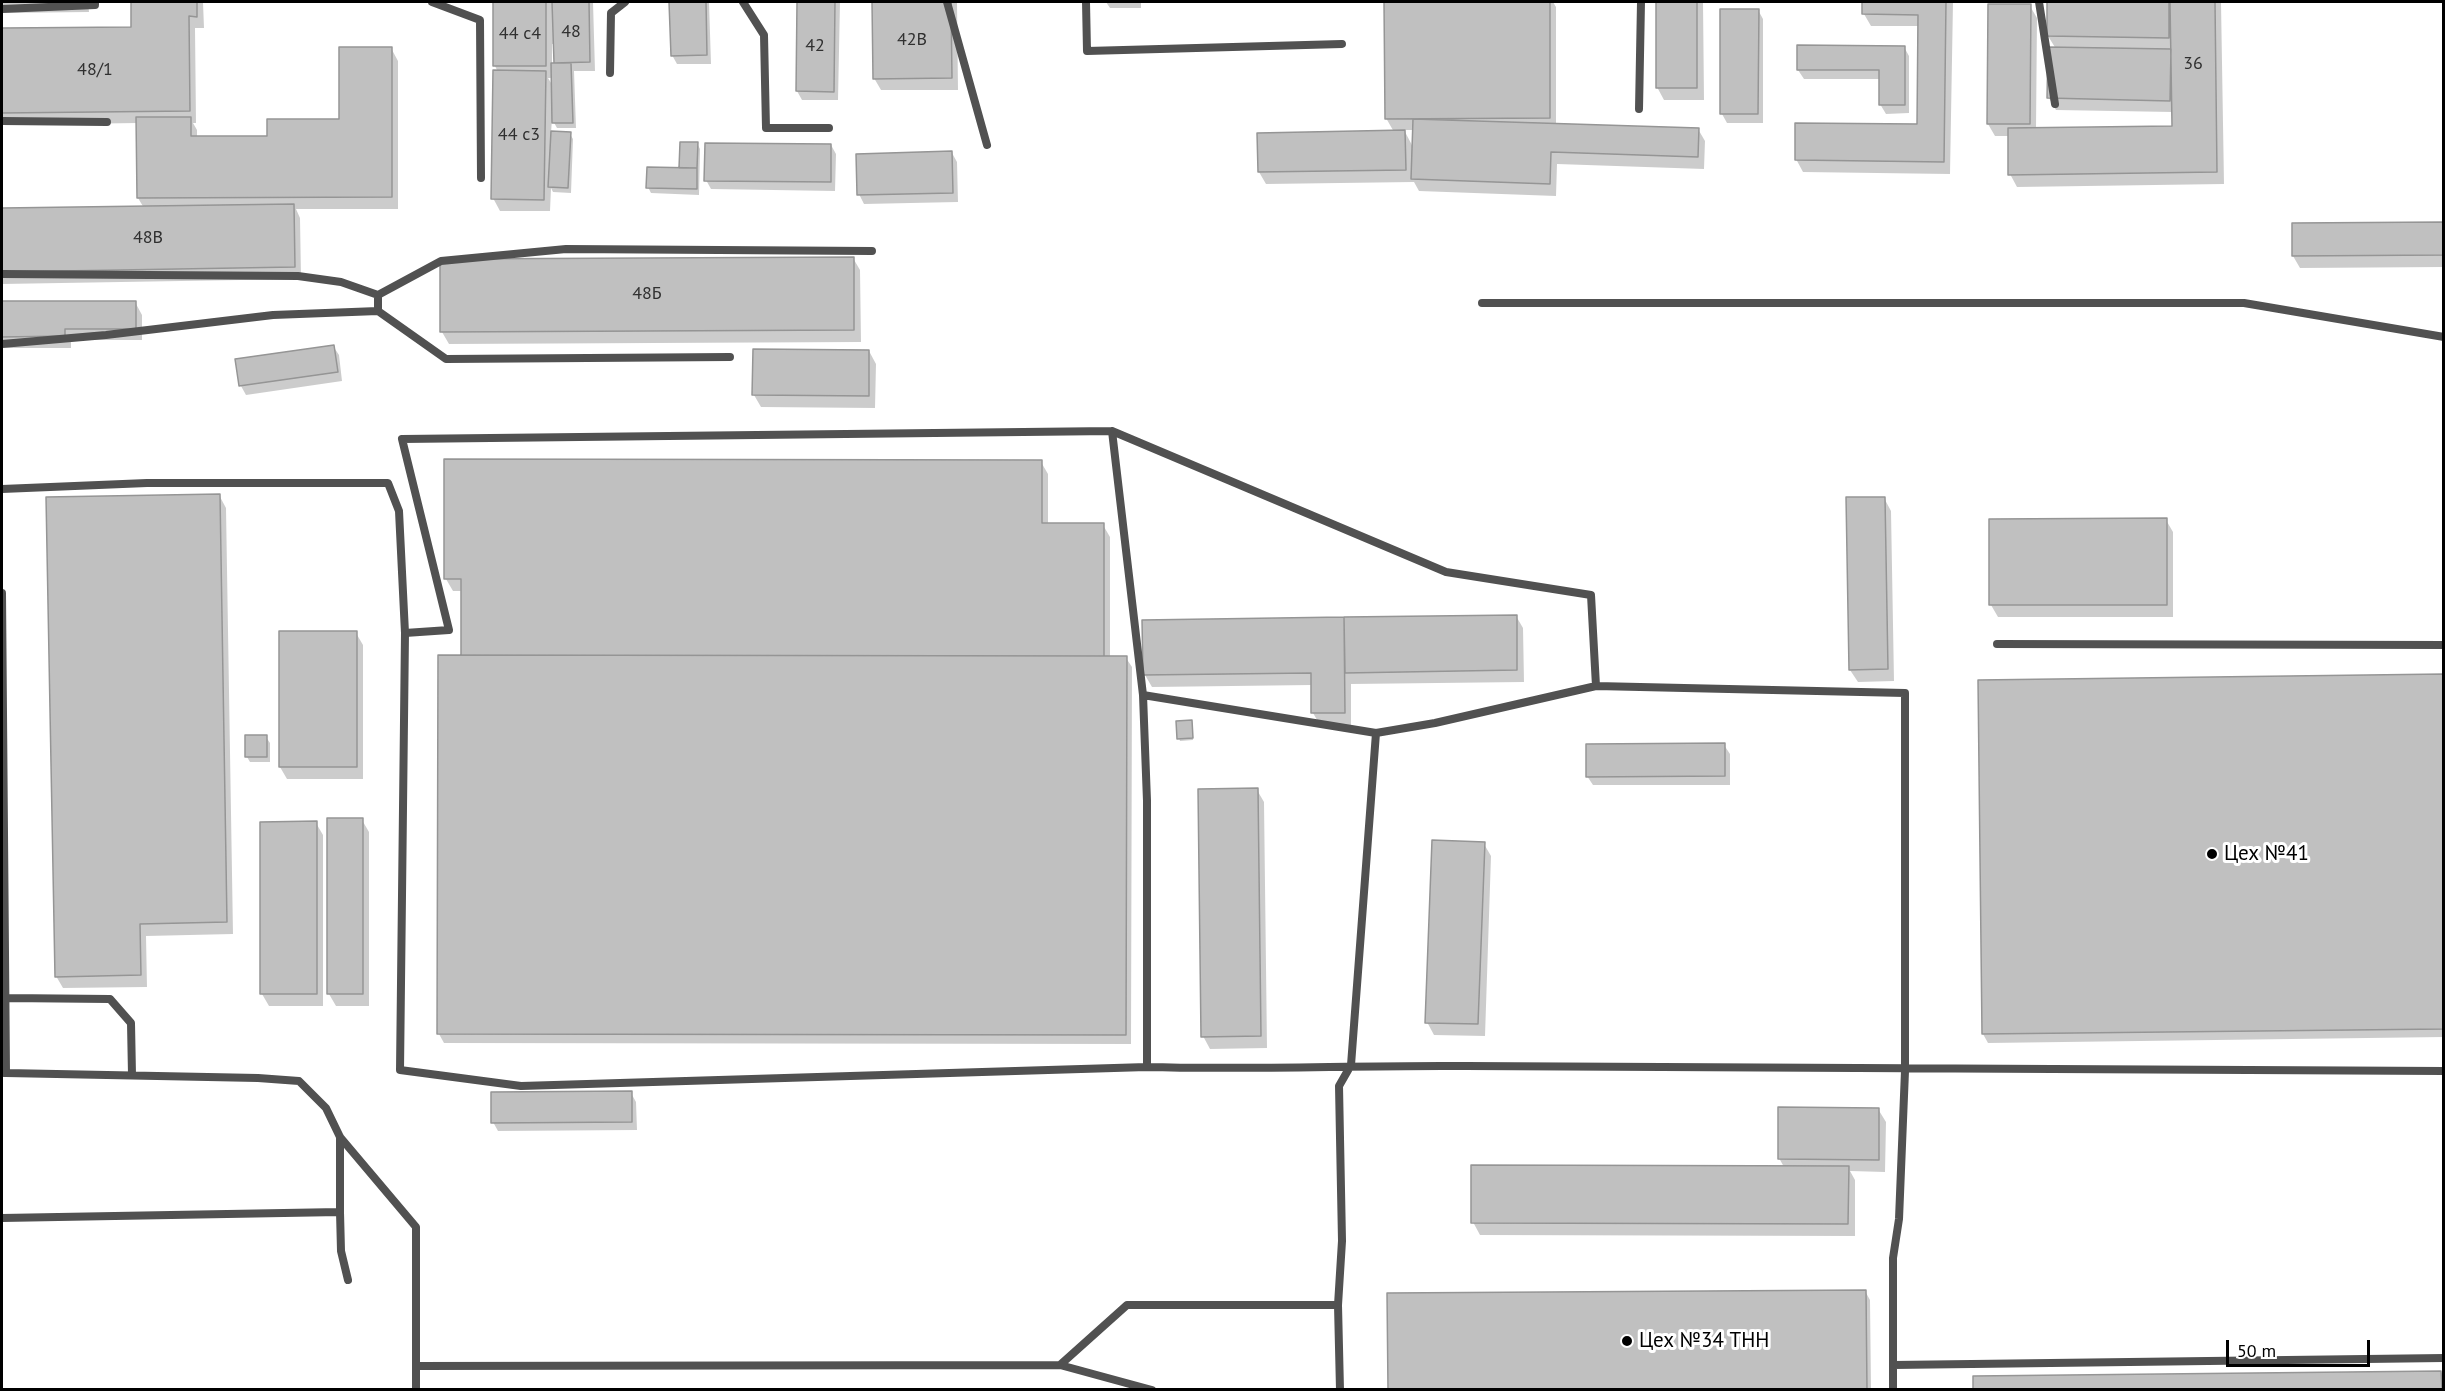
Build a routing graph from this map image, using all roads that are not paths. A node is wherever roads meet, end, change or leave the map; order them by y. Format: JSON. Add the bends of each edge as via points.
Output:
{"nodes":[{"id":1,"x":94,"y":2,"type":"edge"},
{"id":2,"x":432,"y":2,"type":"edge"},
{"id":3,"x":625,"y":2,"type":"edge"},
{"id":4,"x":743,"y":2,"type":"edge"},
{"id":5,"x":946,"y":2,"type":"edge"},
{"id":6,"x":1086,"y":2,"type":"edge"},
{"id":7,"x":1641,"y":2,"type":"edge"},
{"id":8,"x":2039,"y":2,"type":"edge"},
{"id":9,"x":2,"y":9,"type":"edge"},
{"id":10,"x":1342,"y":44,"type":"dead end"},
{"id":11,"x":610,"y":73,"type":"dead end"},
{"id":12,"x":2055,"y":104,"type":"dead end"},
{"id":13,"x":1639,"y":109,"type":"dead end"},
{"id":14,"x":2,"y":121,"type":"edge"},
{"id":15,"x":107,"y":122,"type":"dead end"},
{"id":16,"x":829,"y":128,"type":"dead end"},
{"id":17,"x":987,"y":145,"type":"dead end"},
{"id":18,"x":481,"y":178,"type":"dead end"},
{"id":19,"x":872,"y":251,"type":"dead end"},
{"id":20,"x":2,"y":274,"type":"edge"},
{"id":21,"x":378,"y":295,"type":"junction"},
{"id":22,"x":1482,"y":303,"type":"dead end"},
{"id":23,"x":378,"y":311,"type":"junction"},
{"id":24,"x":2444,"y":337,"type":"edge"},
{"id":25,"x":2,"y":344,"type":"edge"},
{"id":26,"x":730,"y":357,"type":"dead end"},
{"id":27,"x":1112,"y":431,"type":"junction"},
{"id":28,"x":2,"y":489,"type":"edge"},
{"id":29,"x":2,"y":593,"type":"edge"},
{"id":30,"x":405,"y":633,"type":"junction"},
{"id":31,"x":1997,"y":644,"type":"dead end"},
{"id":32,"x":2444,"y":645,"type":"edge"},
{"id":33,"x":1596,"y":686,"type":"junction"},
{"id":34,"x":1143,"y":695,"type":"junction"},
{"id":35,"x":1377,"y":733,"type":"junction"},
{"id":36,"x":6,"y":998,"type":"junction"},
{"id":37,"x":1351,"y":1065,"type":"junction"},
{"id":38,"x":1147,"y":1067,"type":"junction"},
{"id":39,"x":1905,"y":1071,"type":"junction"},
{"id":40,"x":2444,"y":1071,"type":"edge"},
{"id":41,"x":4,"y":1073,"type":"edge"},
{"id":42,"x":132,"y":1075,"type":"junction"},
{"id":43,"x":340,"y":1137,"type":"junction"},
{"id":44,"x":340,"y":1212,"type":"junction"},
{"id":45,"x":2,"y":1218,"type":"edge"},
{"id":46,"x":348,"y":1280,"type":"dead end"},
{"id":47,"x":1338,"y":1305,"type":"junction"},
{"id":48,"x":2444,"y":1358,"type":"edge"},
{"id":49,"x":1060,"y":1365,"type":"junction"},
{"id":50,"x":1893,"y":1365,"type":"junction"},
{"id":51,"x":416,"y":1366,"type":"junction"},
{"id":52,"x":416,"y":1389,"type":"edge"},
{"id":53,"x":1152,"y":1389,"type":"edge"},
{"id":54,"x":1340,"y":1389,"type":"edge"},
{"id":55,"x":1893,"y":1389,"type":"edge"}],
"edges":[{"from":1,"to":9,"type":"lane"},
{"from":2,"to":18,"type":"lane","via":[[480,20]]},
{"from":3,"to":11,"type":"lane","via":[[611,13]]},
{"from":4,"to":16,"type":"lane","via":[[764,35],[766,128]]},
{"from":5,"to":17,"type":"lane"},
{"from":6,"to":10,"type":"lane","via":[[1087,51]]},
{"from":7,"to":13,"type":"lane"},
{"from":8,"to":12,"type":"lane"},
{"from":14,"to":15,"type":"lane"},
{"from":19,"to":21,"type":"lane","via":[[566,249],[441,261]]},
{"from":20,"to":21,"type":"lane","via":[[298,276],[341,282]]},
{"from":21,"to":23,"type":"lane"},
{"from":22,"to":24,"type":"lane","via":[[2244,303]]},
{"from":23,"to":25,"type":"lane","via":[[273,315]]},
{"from":23,"to":26,"type":"lane","via":[[446,359]]},
{"from":27,"to":30,"type":"lane","via":[[402,439],[449,630]]},
{"from":27,"to":33,"type":"lane","via":[[1446,572],[1591,595]]},
{"from":27,"to":34,"type":"lane"},
{"from":28,"to":30,"type":"lane","via":[[136,483],[388,483],[399,511]]},
{"from":29,"to":36,"type":"lane"},
{"from":30,"to":38,"type":"lane","via":[[400,1070],[521,1086]]},
{"from":31,"to":32,"type":"lane"},
{"from":33,"to":35,"type":"lane"},
{"from":33,"to":39,"type":"lane","via":[[1905,693]]},
{"from":34,"to":35,"type":"lane"},
{"from":34,"to":38,"type":"lane"},
{"from":35,"to":37,"type":"lane"},
{"from":36,"to":41,"type":"lane"},
{"from":36,"to":42,"type":"lane","via":[[110,999],[131,1023]]},
{"from":37,"to":38,"type":"lane"},
{"from":37,"to":39,"type":"lane"},
{"from":37,"to":47,"type":"lane","via":[[1339,1086],[1342,1241]]},
{"from":39,"to":40,"type":"lane"},
{"from":39,"to":50,"type":"lane","via":[[1899,1219],[1893,1258]]},
{"from":41,"to":42,"type":"lane"},
{"from":42,"to":43,"type":"lane","via":[[298,1081],[326,1108]]},
{"from":43,"to":44,"type":"lane"},
{"from":43,"to":51,"type":"lane","via":[[416,1227]]},
{"from":44,"to":45,"type":"lane"},
{"from":44,"to":46,"type":"lane","via":[[341,1251]]},
{"from":47,"to":49,"type":"lane","via":[[1126,1305]]},
{"from":47,"to":54,"type":"lane"},
{"from":48,"to":50,"type":"lane"},
{"from":49,"to":51,"type":"lane"},
{"from":49,"to":53,"type":"lane"},
{"from":50,"to":55,"type":"lane"},
{"from":51,"to":52,"type":"lane"}]}
